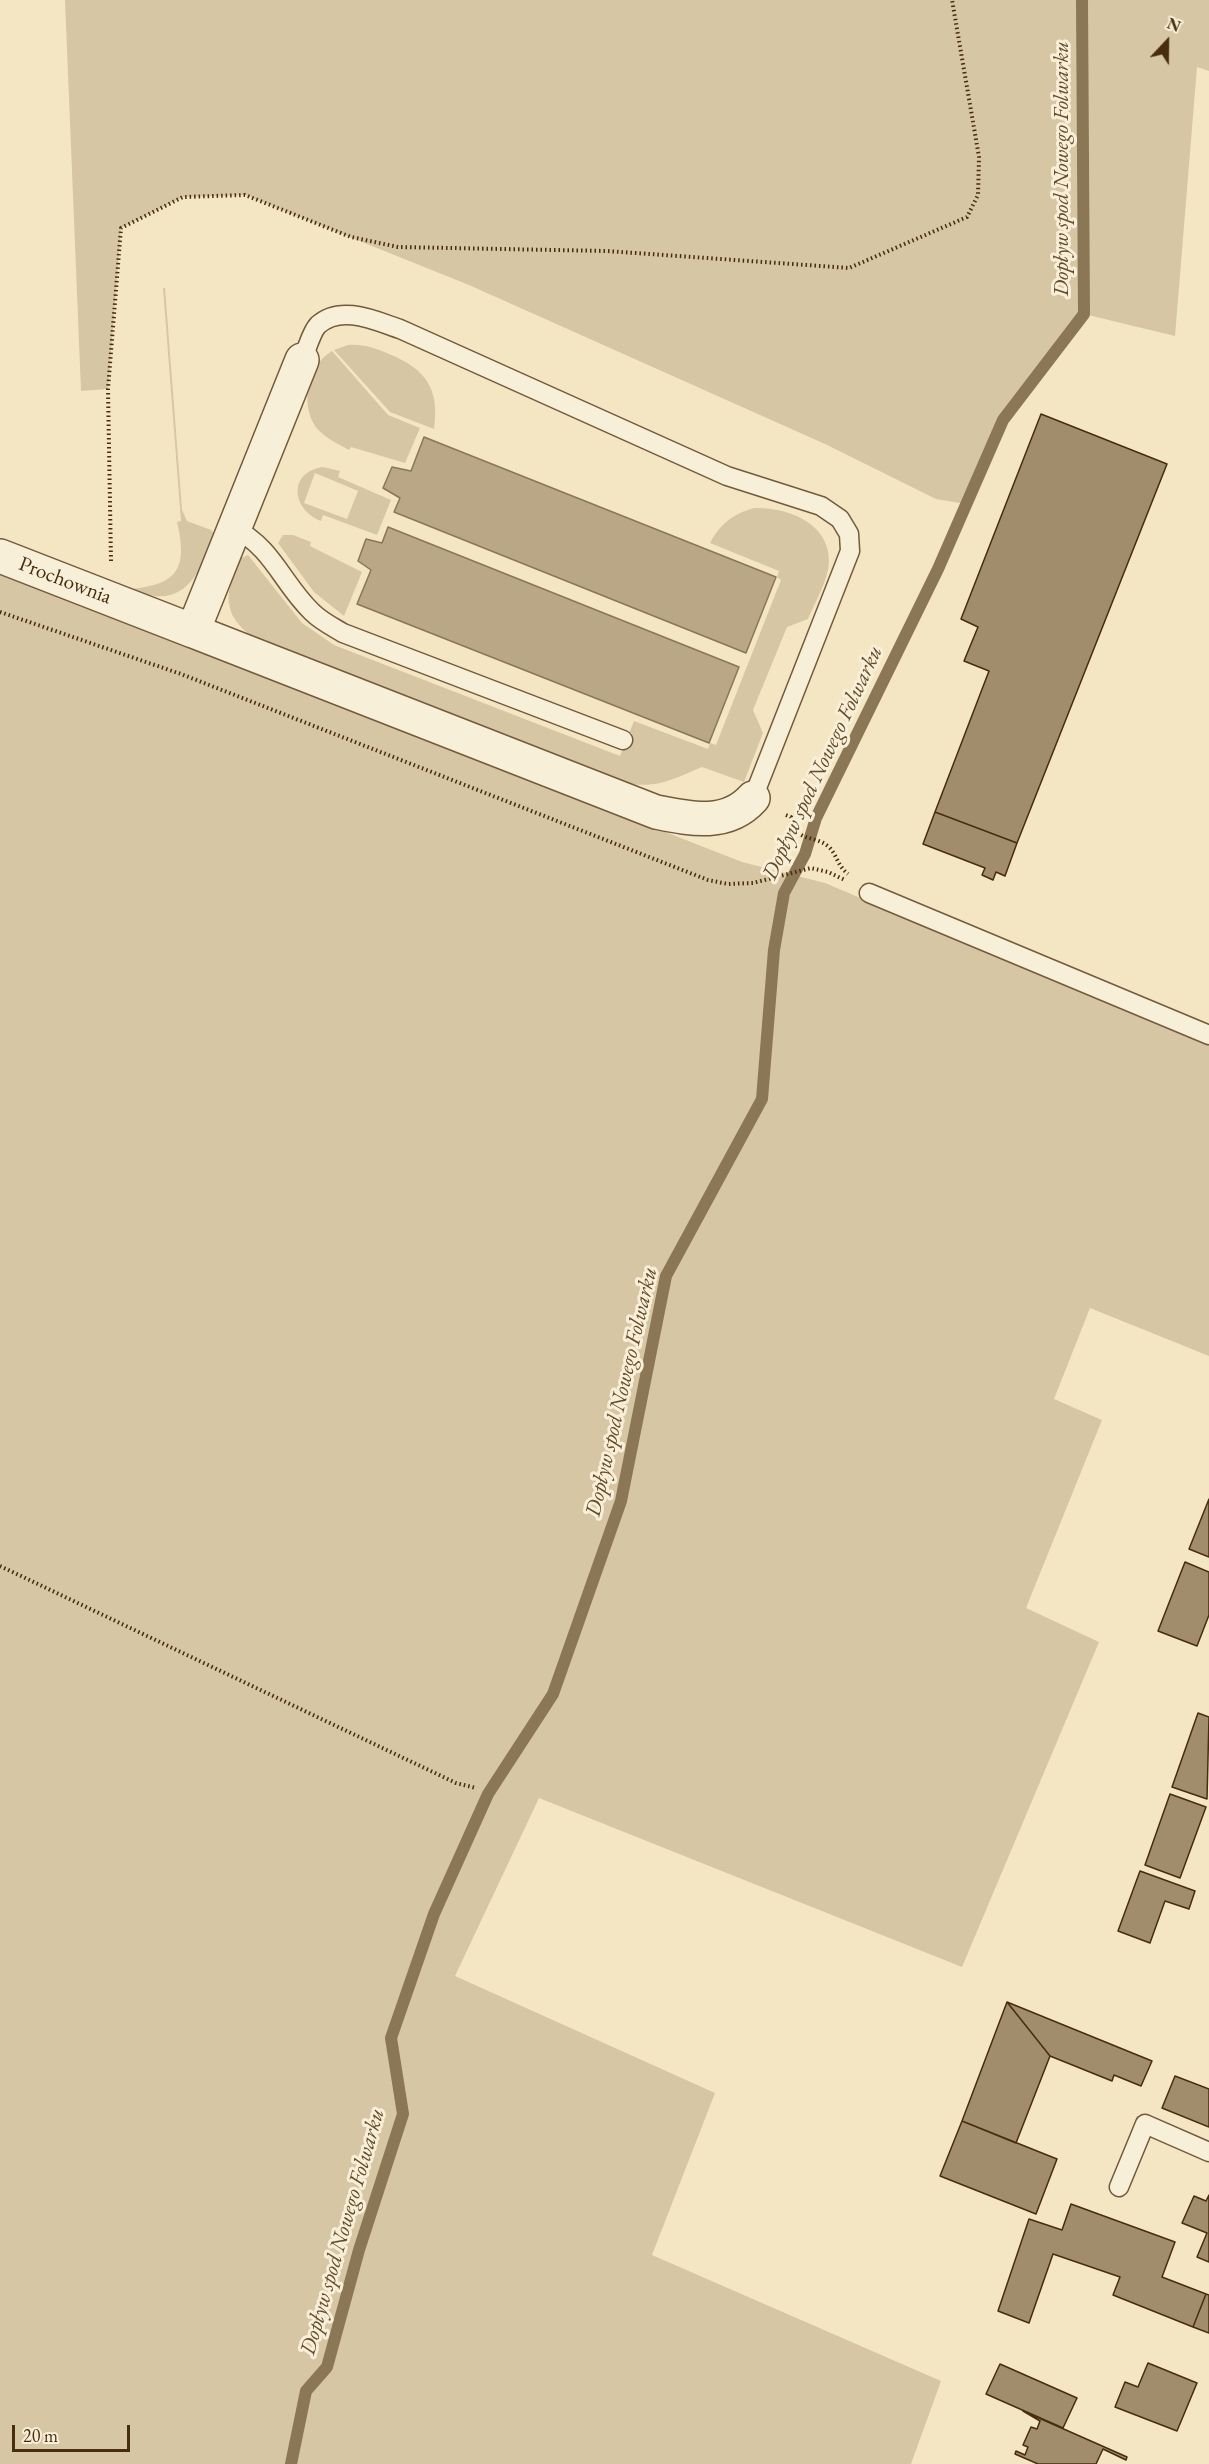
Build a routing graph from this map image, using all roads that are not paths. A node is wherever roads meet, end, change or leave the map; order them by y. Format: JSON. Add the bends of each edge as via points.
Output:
{"nodes":[{"id":1,"x":302,"y":360,"type":"joint"},
{"id":2,"x":234,"y":528,"type":"junction"},
{"id":3,"x":0,"y":556,"type":"edge"},
{"id":4,"x":193,"y":631,"type":"junction"},
{"id":5,"x":623,"y":740,"type":"dead end"},
{"id":6,"x":753,"y":798,"type":"joint"},
{"id":7,"x":869,"y":893,"type":"dead end"},
{"id":8,"x":1209,"y":1035,"type":"edge"},
{"id":9,"x":1209,"y":2152,"type":"edge"},
{"id":10,"x":1119,"y":2187,"type":"dead end"}],
"edges":[{"from":1,"to":2,"type":"street"},
{"from":1,"to":6,"type":"lane","via":[[318,326],[336,316],[360,316],[400,329],[727,476],[821,506],[840,519],[849,534],[850,551]]},
{"from":2,"to":4,"type":"street"},
{"from":2,"to":5,"type":"lane","via":[[253,537],[267,552],[312,613],[343,633]]},
{"from":3,"to":4,"type":"street","name":"Prochownia"},
{"from":4,"to":6,"type":"street","name":"Prochownia","via":[[656,812],[690,819],[717,819],[739,812]]},
{"from":7,"to":8,"type":"lane"},
{"from":9,"to":10,"type":"lane","via":[[1145,2124]]}]}
